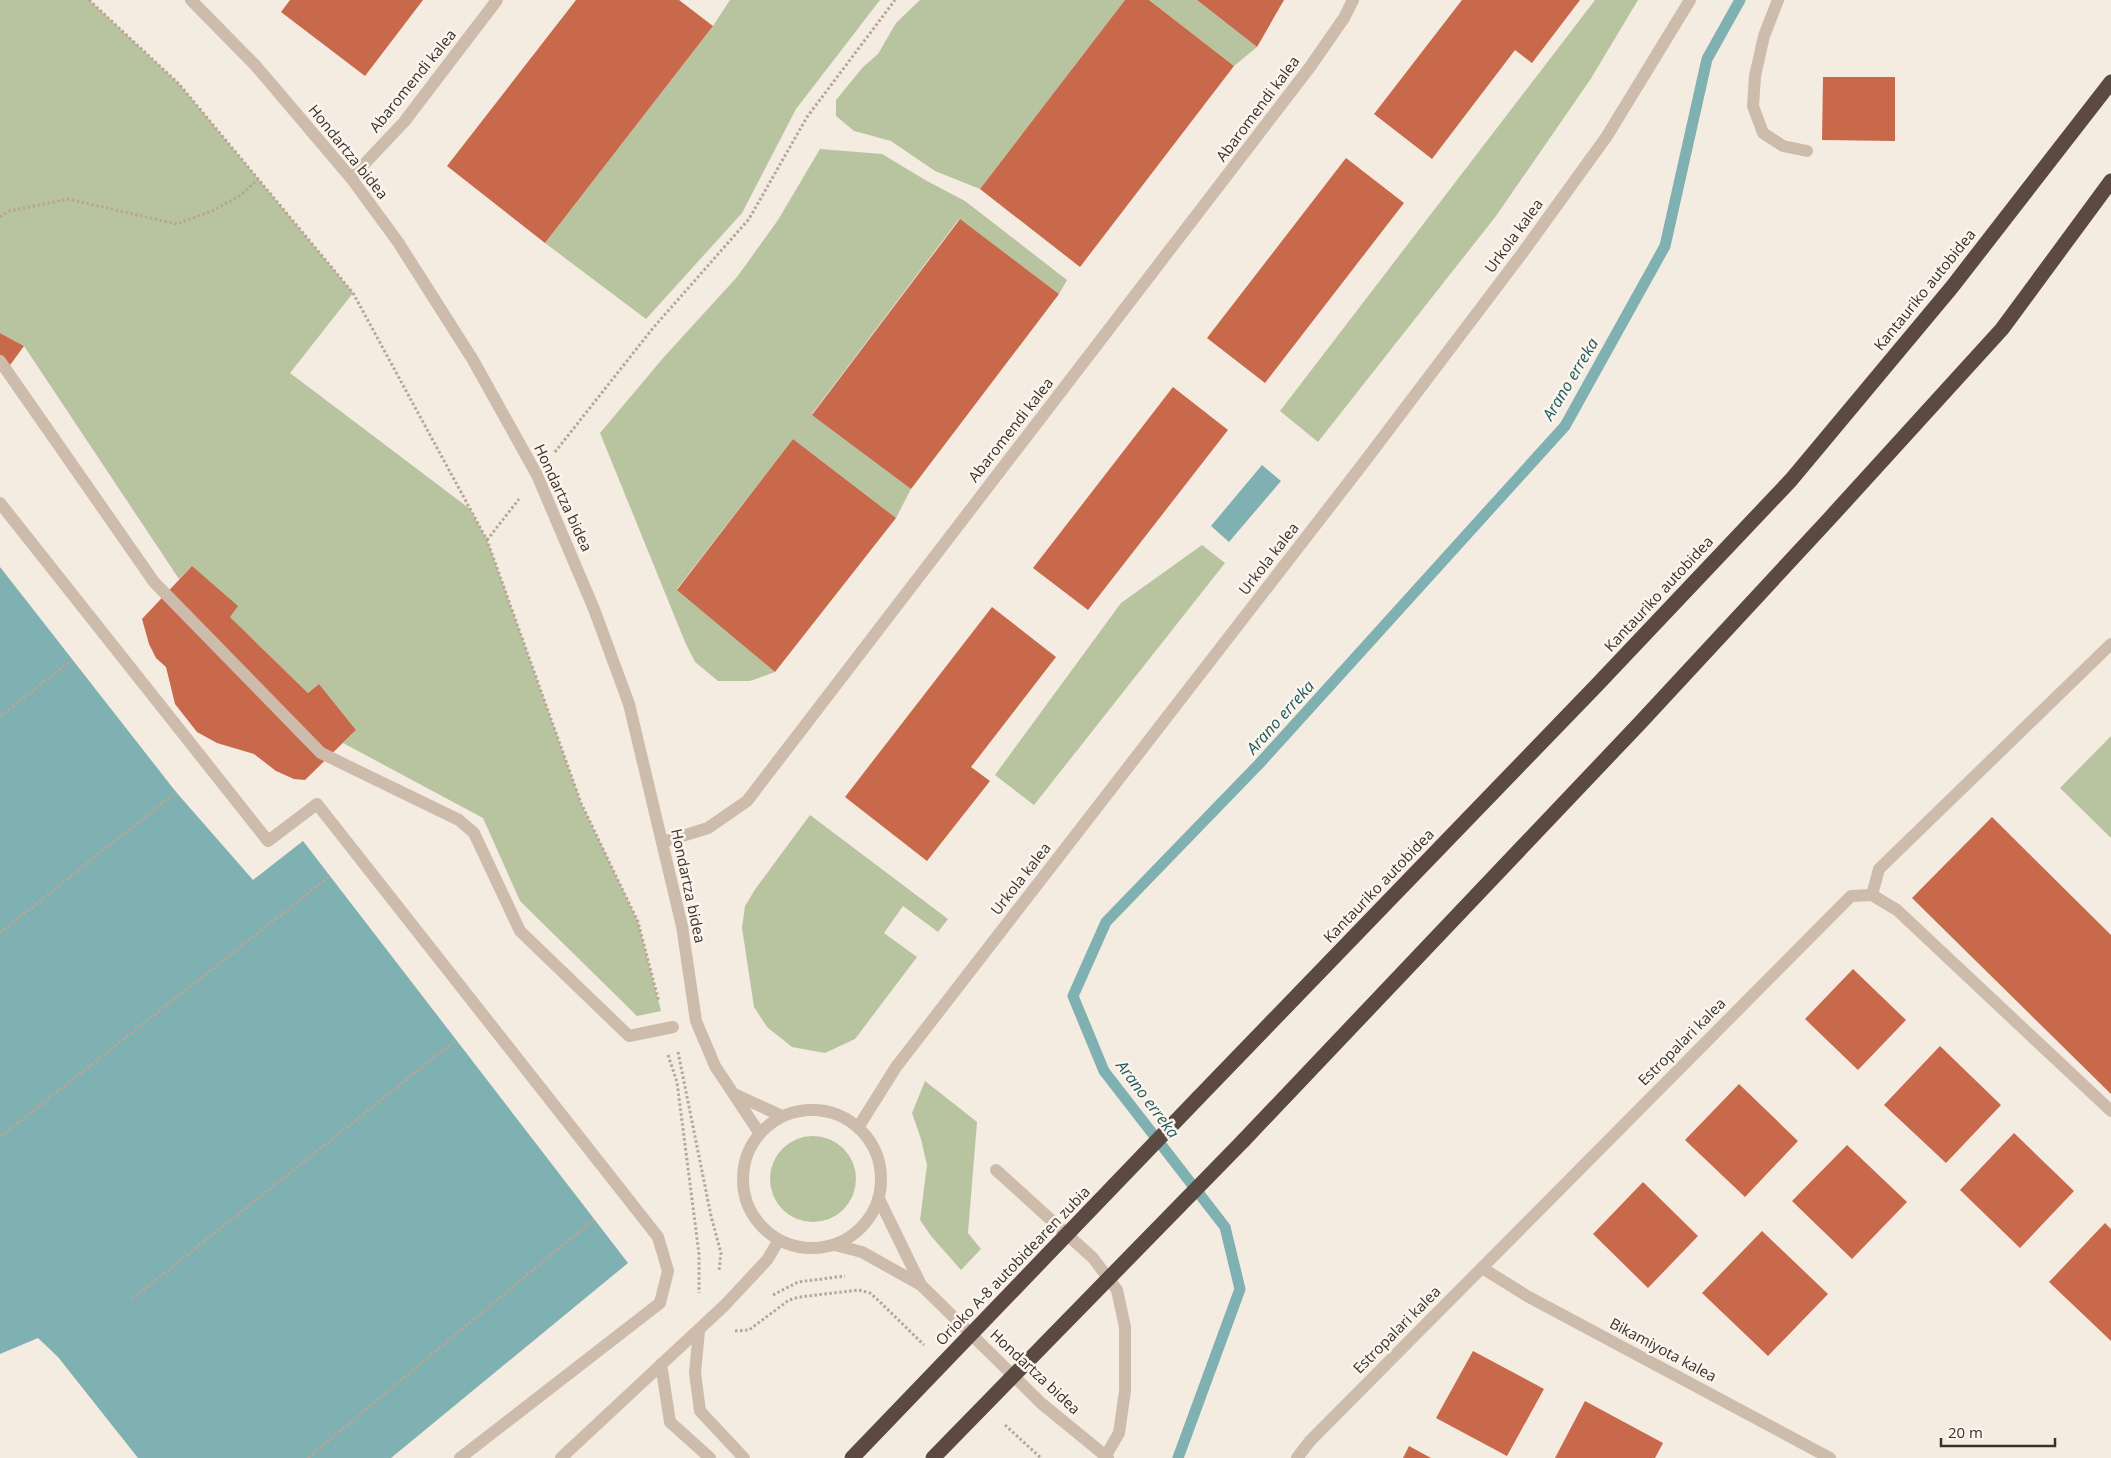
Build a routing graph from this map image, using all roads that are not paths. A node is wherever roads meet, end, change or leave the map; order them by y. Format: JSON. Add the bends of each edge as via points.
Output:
{"nodes":[{"id":1,"x":191,"y":0,"type":"edge"},
{"id":2,"x":497,"y":0,"type":"edge"},
{"id":3,"x":1353,"y":0,"type":"edge"},
{"id":4,"x":1690,"y":0,"type":"edge"},
{"id":5,"x":1778,"y":0,"type":"edge"},
{"id":6,"x":2111,"y":82,"type":"edge"},
{"id":7,"x":1807,"y":150,"type":"dead end"},
{"id":8,"x":351,"y":178,"type":"junction"},
{"id":9,"x":2111,"y":181,"type":"edge"},
{"id":10,"x":0,"y":361,"type":"edge"},
{"id":11,"x":0,"y":503,"type":"edge"},
{"id":12,"x":2111,"y":644,"type":"edge"},
{"id":13,"x":663,"y":842,"type":"junction"},
{"id":14,"x":1872,"y":895,"type":"junction"},
{"id":15,"x":674,"y":1027,"type":"dead end"},
{"id":16,"x":734,"y":1094,"type":"junction"},
{"id":17,"x":1198,"y":1098,"type":"joint"},
{"id":18,"x":2111,"y":1111,"type":"edge"},
{"id":19,"x":782,"y":1116,"type":"junction"},
{"id":20,"x":859,"y":1126,"type":"junction"},
{"id":21,"x":760,"y":1134,"type":"junction"},
{"id":22,"x":996,"y":1170,"type":"dead end"},
{"id":23,"x":879,"y":1199,"type":"junction"},
{"id":24,"x":779,"y":1240,"type":"junction"},
{"id":25,"x":835,"y":1244,"type":"junction"},
{"id":26,"x":1482,"y":1268,"type":"junction"},
{"id":27,"x":921,"y":1285,"type":"junction"},
{"id":28,"x":699,"y":1331,"type":"junction"},
{"id":29,"x":661,"y":1364,"type":"junction"},
{"id":30,"x":1106,"y":1457,"type":"edge"},
{"id":31,"x":460,"y":1458,"type":"edge"},
{"id":32,"x":561,"y":1458,"type":"edge"},
{"id":33,"x":710,"y":1458,"type":"edge"},
{"id":34,"x":744,"y":1458,"type":"edge"},
{"id":35,"x":852,"y":1458,"type":"edge"},
{"id":36,"x":933,"y":1458,"type":"edge"},
{"id":37,"x":1297,"y":1458,"type":"edge"},
{"id":38,"x":1830,"y":1458,"type":"edge"}],
"edges":[{"from":1,"to":8,"type":"street","name":"Hondartza bidea","via":[[255,65]]},
{"from":2,"to":8,"type":"street","name":"Abaromendi kalea","via":[[404,122]]},
{"from":3,"to":13,"type":"street","name":"Abaromendi kalea","via":[[1310,67],[747,801],[708,828]]},
{"from":4,"to":20,"type":"street","name":"Urkola kalea","via":[[1607,136],[1521,255],[896,1067]]},
{"from":5,"to":7,"type":"street","via":[[1764,36],[1755,76],[1753,106],[1764,134],[1783,146]]},
{"from":6,"to":17,"type":"highway","name":"Kantauriko autobidea","via":[[1952,287],[1791,480]]},
{"from":8,"to":13,"type":"street","name":"Hondartza bidea","via":[[398,242],[473,360],[537,476],[594,609],[629,704]]},
{"from":9,"to":36,"type":"highway","bridge":true,"via":[[1995,336],[1830,518],[1243,1141]]},
{"from":10,"to":15,"type":"street","via":[[154,582],[321,753],[459,820],[474,833],[520,931],[629,1036]]},
{"from":11,"to":31,"type":"street","via":[[268,841],[317,804],[658,1237],[668,1271],[660,1303]]},
{"from":12,"to":14,"type":"street","via":[[1879,869]]},
{"from":13,"to":16,"type":"street","name":"Hondartza bidea","via":[[682,926],[696,1021],[715,1066]]},
{"from":14,"to":18,"type":"street","via":[[1897,910]]},
{"from":14,"to":26,"type":"street","name":"Estropalari kalea","via":[[1851,896]]},
{"from":16,"to":19,"type":"street"},
{"from":16,"to":21,"type":"street","name":"Hondartza bidea"},
{"from":17,"to":35,"type":"highway","name":"Orioko A-8 autobidearen zubia","bridge":true},
{"from":19,"to":20,"type":"street","via":[[808,1109],[836,1113]]},
{"from":19,"to":21,"type":"street"},
{"from":20,"to":23,"type":"street","via":[[875,1147],[882,1173]]},
{"from":21,"to":24,"type":"street","via":[[749,1152],[744,1191],[759,1222]]},
{"from":22,"to":30,"type":"street","via":[[1093,1258],[1117,1290],[1125,1327],[1125,1391],[1119,1433]]},
{"from":23,"to":25,"type":"street","via":[[862,1227]]},
{"from":23,"to":27,"type":"street","name":"Hondartza bidea"},
{"from":24,"to":25,"type":"street","via":[[816,1248]]},
{"from":24,"to":28,"type":"street","via":[[767,1260]]},
{"from":25,"to":27,"type":"street","name":"Hondartza bidea","via":[[862,1252]]},
{"from":26,"to":37,"type":"street","name":"Estropalari kalea","via":[[1310,1441]]},
{"from":26,"to":38,"type":"street","name":"Bikamiyota kalea","via":[[1527,1296]]},
{"from":27,"to":30,"type":"street","name":"Hondartza bidea","via":[[1041,1403]]},
{"from":28,"to":29,"type":"street"},
{"from":28,"to":34,"type":"street","via":[[695,1373],[700,1411]]},
{"from":29,"to":32,"type":"street"},
{"from":29,"to":33,"type":"street","via":[[670,1422]]}]}
